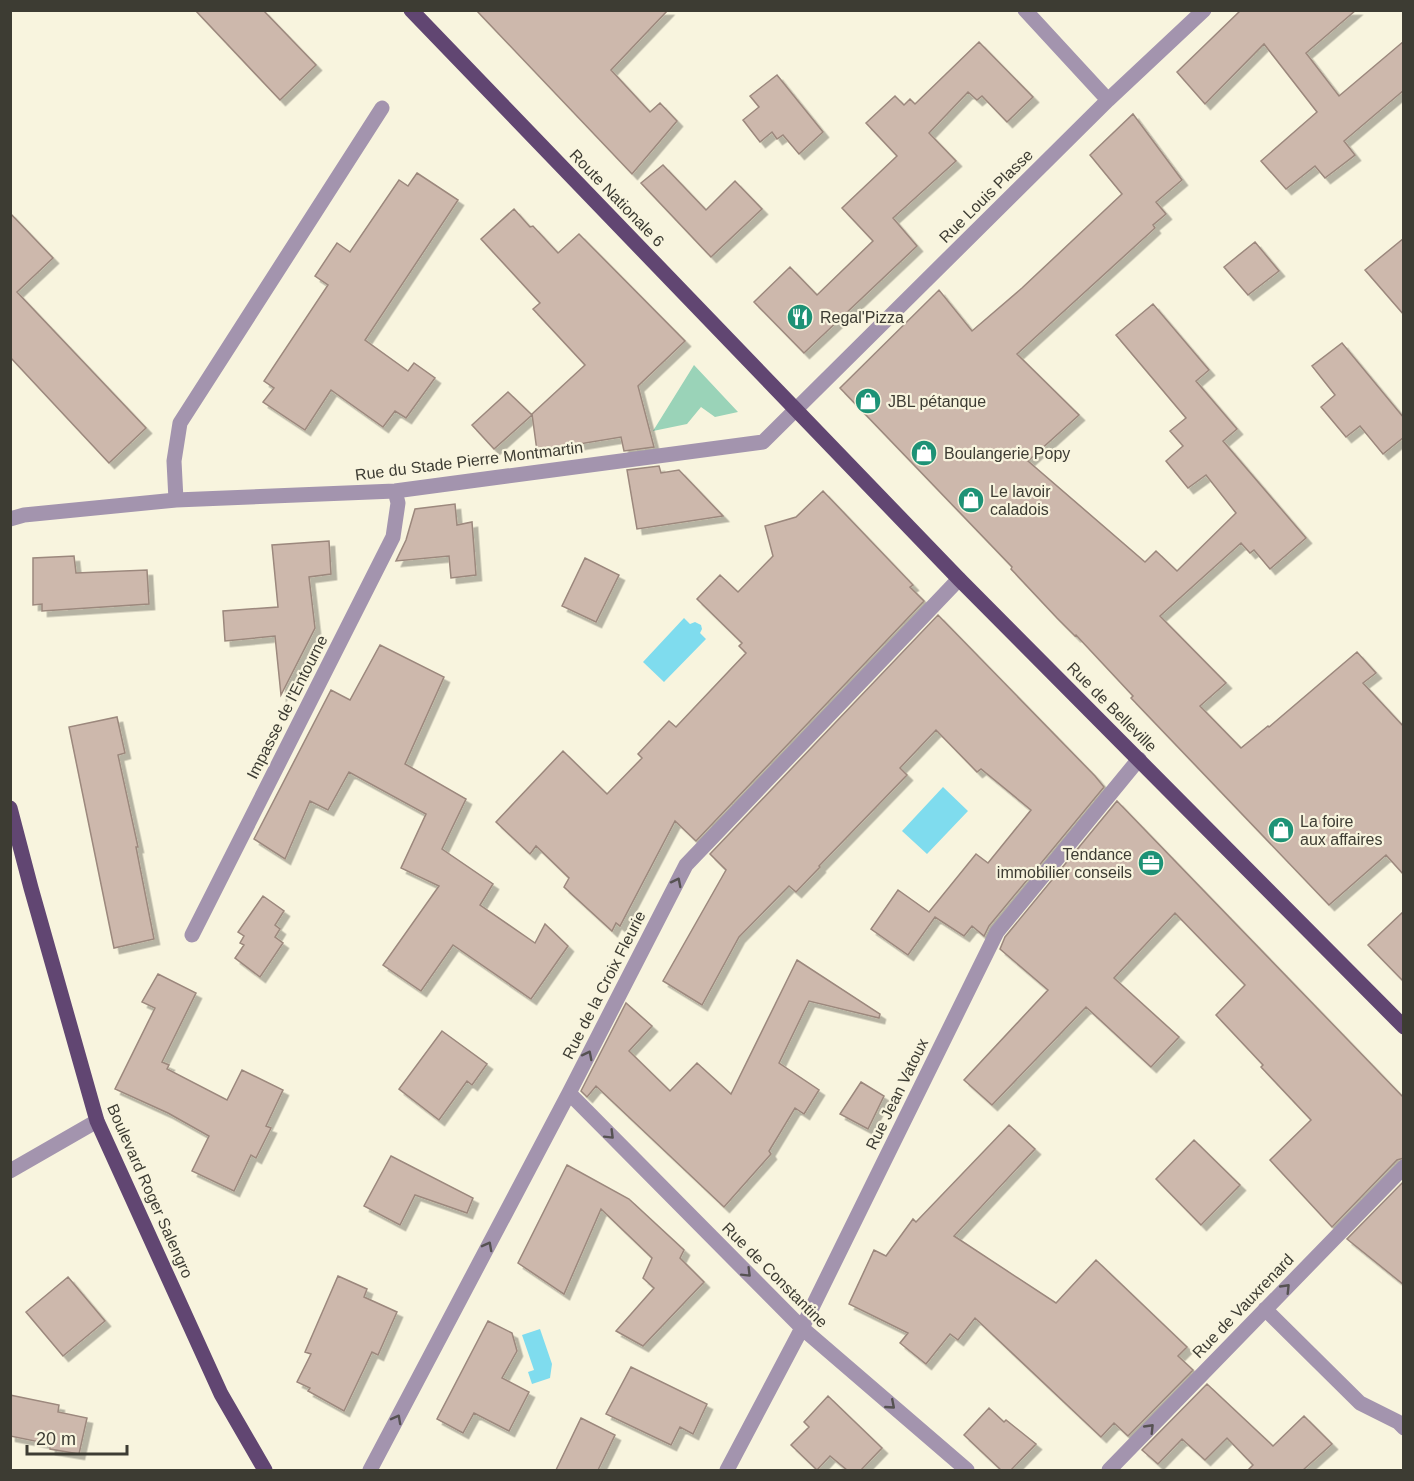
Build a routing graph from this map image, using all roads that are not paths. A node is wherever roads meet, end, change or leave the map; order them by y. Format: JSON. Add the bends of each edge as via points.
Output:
{"nodes":[{"id":1,"x":411,"y":10,"type":"edge"},
{"id":2,"x":1025,"y":10,"type":"edge"},
{"id":3,"x":1204,"y":10,"type":"edge"},
{"id":4,"x":1108,"y":100,"type":"junction"},
{"id":5,"x":382,"y":108,"type":"dead end"},
{"id":6,"x":797,"y":410,"type":"junction"},
{"id":7,"x":396,"y":491,"type":"junction"},
{"id":8,"x":176,"y":501,"type":"junction"},
{"id":9,"x":15,"y":514,"type":"edge"},
{"id":10,"x":959,"y":579,"type":"junction"},
{"id":11,"x":1139,"y":759,"type":"junction"},
{"id":12,"x":10,"y":808,"type":"edge"},
{"id":13,"x":192,"y":935,"type":"dead end"},
{"id":14,"x":1404,"y":1027,"type":"edge"},
{"id":15,"x":569,"y":1094,"type":"junction"},
{"id":16,"x":97,"y":1121,"type":"junction"},
{"id":17,"x":1404,"y":1167,"type":"edge"},
{"id":18,"x":10,"y":1171,"type":"edge"},
{"id":19,"x":1265,"y":1309,"type":"junction"},
{"id":20,"x":802,"y":1329,"type":"junction"},
{"id":21,"x":1404,"y":1428,"type":"edge"},
{"id":22,"x":265,"y":1470,"type":"edge"},
{"id":23,"x":370,"y":1470,"type":"edge"},
{"id":24,"x":727,"y":1470,"type":"edge"},
{"id":25,"x":967,"y":1470,"type":"edge"},
{"id":26,"x":1109,"y":1470,"type":"edge"}],
"edges":[{"from":1,"to":6,"type":"main road","name":"Route Nationale 6"},
{"from":2,"to":4,"type":"street"},
{"from":3,"to":4,"type":"street","name":"Rue Louis Plasse"},
{"from":4,"to":6,"type":"street","name":"Rue Louis Plasse"},
{"from":5,"to":8,"type":"street","via":[[180,423],[174,461]]},
{"from":6,"to":7,"type":"street","name":"Rue du Stade Pierre Montmartin","via":[[763,442]]},
{"from":6,"to":10,"type":"main road","name":"Rue de Belleville"},
{"from":7,"to":8,"type":"street","name":"Rue du Stade Pierre Montmartin"},
{"from":7,"to":13,"type":"street","name":"Impasse de l'Entourne","via":[[393,537]]},
{"from":8,"to":9,"type":"street","name":"Rue du Stade Pierre Montmartin"},
{"from":10,"to":11,"type":"main road","name":"Rue de Belleville"},
{"from":15,"to":10,"type":"street","name":"Rue de la Croix Fleurie","one_way":true,"via":[[686,865]]},
{"from":11,"to":14,"type":"main road","name":"Rue de Belleville"},
{"from":11,"to":20,"type":"street","name":"Rue Jean Vatoux","via":[[997,932]]},
{"from":12,"to":16,"type":"main road","name":"Boulevard Roger Salengro"},
{"from":15,"to":20,"type":"street","name":"Rue de Constantine","one_way":true},
{"from":23,"to":15,"type":"street","name":"Rue de la Croix Fleurie","one_way":true},
{"from":16,"to":18,"type":"street"},
{"from":16,"to":22,"type":"main road","name":"Boulevard Roger Salengro","via":[[221,1394]]},
{"from":19,"to":17,"type":"street","name":"Rue de Vauxrenard","one_way":true},
{"from":19,"to":21,"type":"street","via":[[1360,1403]]},
{"from":26,"to":19,"type":"street","name":"Rue de Vauxrenard","one_way":true},
{"from":20,"to":24,"type":"street","name":"Rue Jean Vatoux"},
{"from":20,"to":25,"type":"street","name":"Rue de Constantine","one_way":true}]}
